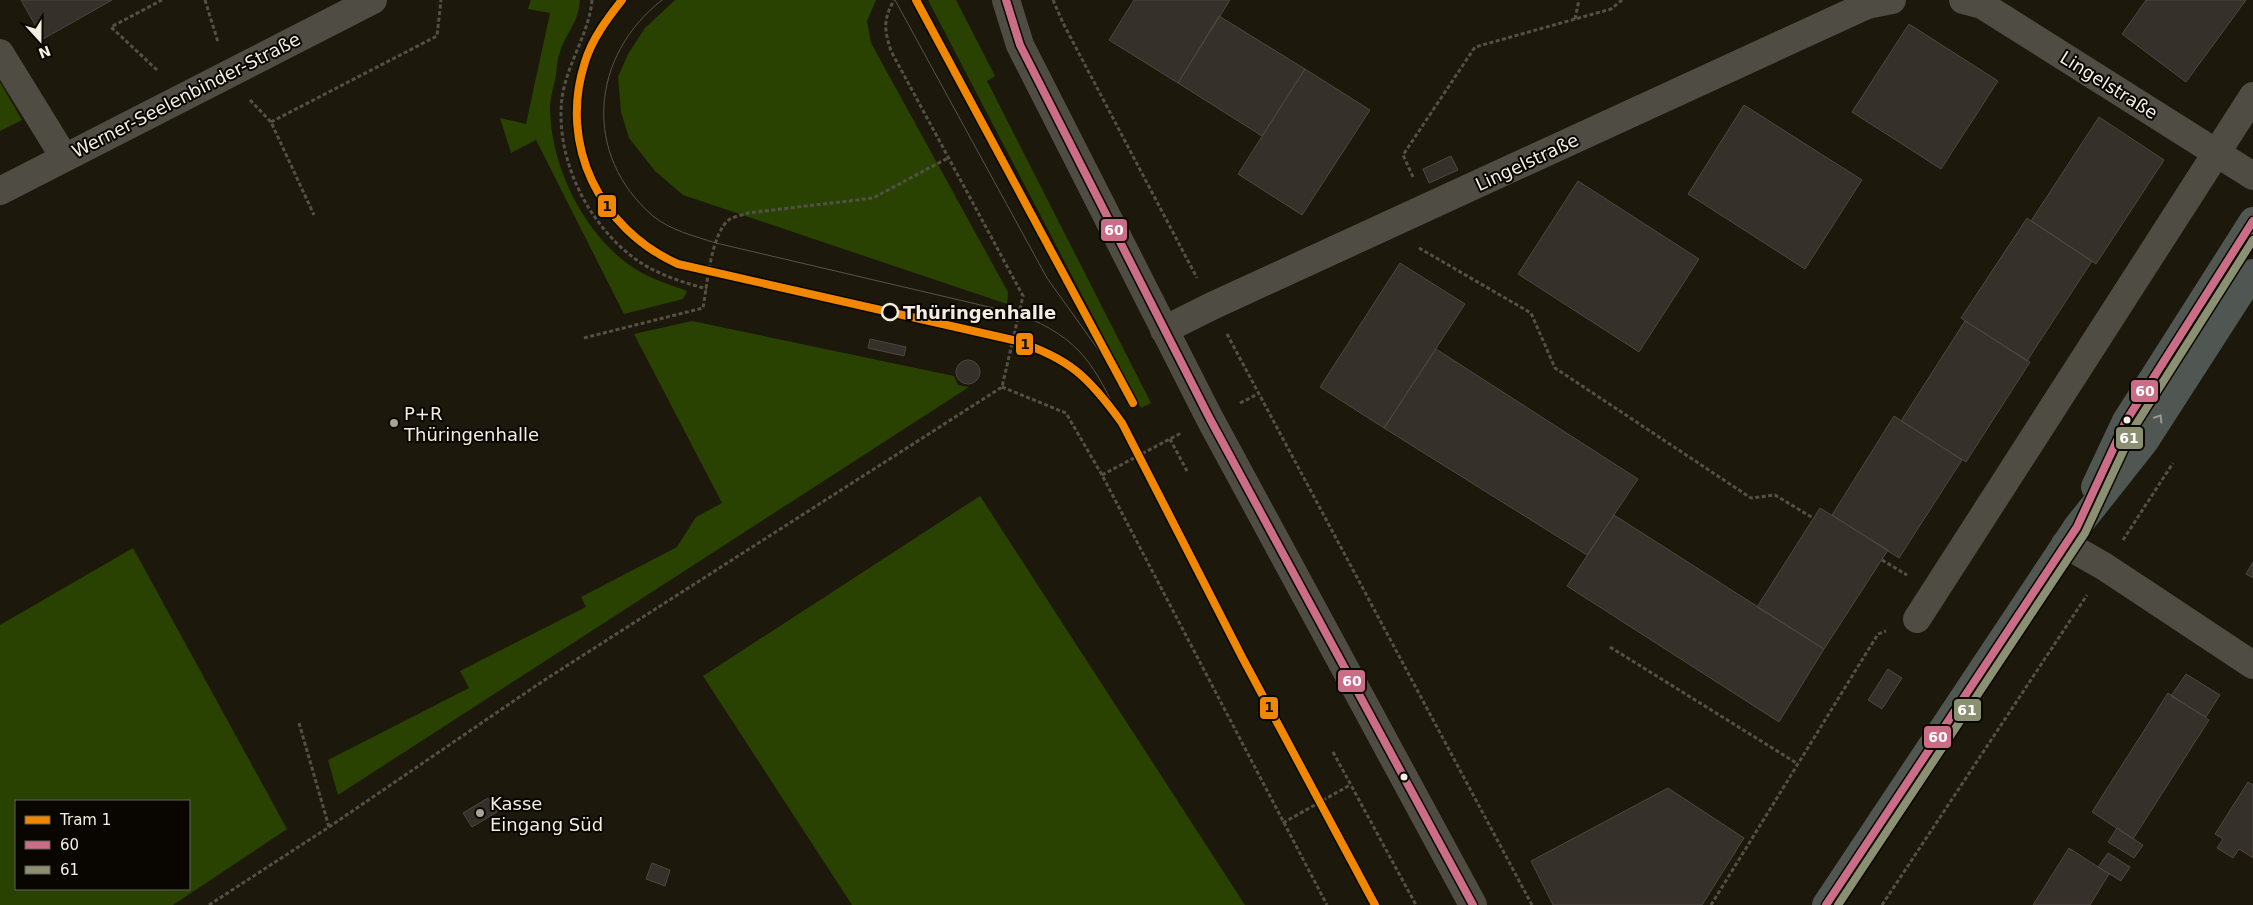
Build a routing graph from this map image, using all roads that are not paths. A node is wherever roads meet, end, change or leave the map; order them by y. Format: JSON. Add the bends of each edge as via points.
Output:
{"nodes":[{"id":1,"x":373,"y":0,"type":"edge"},
{"id":2,"x":1006,"y":0,"type":"edge"},
{"id":3,"x":1892,"y":0,"type":"edge"},
{"id":4,"x":1963,"y":0,"type":"edge"},
{"id":5,"x":0,"y":52,"type":"edge"},
{"id":6,"x":2253,"y":96,"type":"edge"},
{"id":7,"x":2217,"y":153,"type":"junction"},
{"id":8,"x":64,"y":157,"type":"junction"},
{"id":9,"x":2253,"y":176,"type":"edge"},
{"id":10,"x":0,"y":191,"type":"edge"},
{"id":11,"x":2253,"y":221,"type":"edge"},
{"id":12,"x":2253,"y":273,"type":"edge"},
{"id":13,"x":1164,"y":330,"type":"junction"},
{"id":14,"x":2071,"y":535,"type":"junction"},
{"id":15,"x":1917,"y":618,"type":"road end"},
{"id":16,"x":2253,"y":665,"type":"edge"},
{"id":17,"x":1473,"y":905,"type":"edge"},
{"id":18,"x":1826,"y":905,"type":"edge"}],
"edges":[{"from":1,"to":8,"type":"street","name":"Werner-Seelenbinder-Straße"},
{"from":2,"to":13,"type":"street","via":[[1020,46]]},
{"from":3,"to":13,"type":"street","name":"Lingelstraße","via":[[1867,5]]},
{"from":4,"to":7,"type":"street","name":"Lingelstraße","via":[[1982,5]]},
{"from":5,"to":8,"type":"street"},
{"from":6,"to":7,"type":"street"},
{"from":7,"to":9,"type":"street","name":"Lingelstraße"},
{"from":7,"to":15,"type":"street"},
{"from":8,"to":10,"type":"street","name":"Werner-Seelenbinder-Straße"},
{"from":11,"to":14,"type":"main road","via":[[2126,421]]},
{"from":14,"to":12,"type":"main road","one_way":true,"via":[[2145,441]]},
{"from":13,"to":17,"type":"street"},
{"from":14,"to":16,"type":"street","via":[[2105,567]]},
{"from":14,"to":18,"type":"main road"}]}
